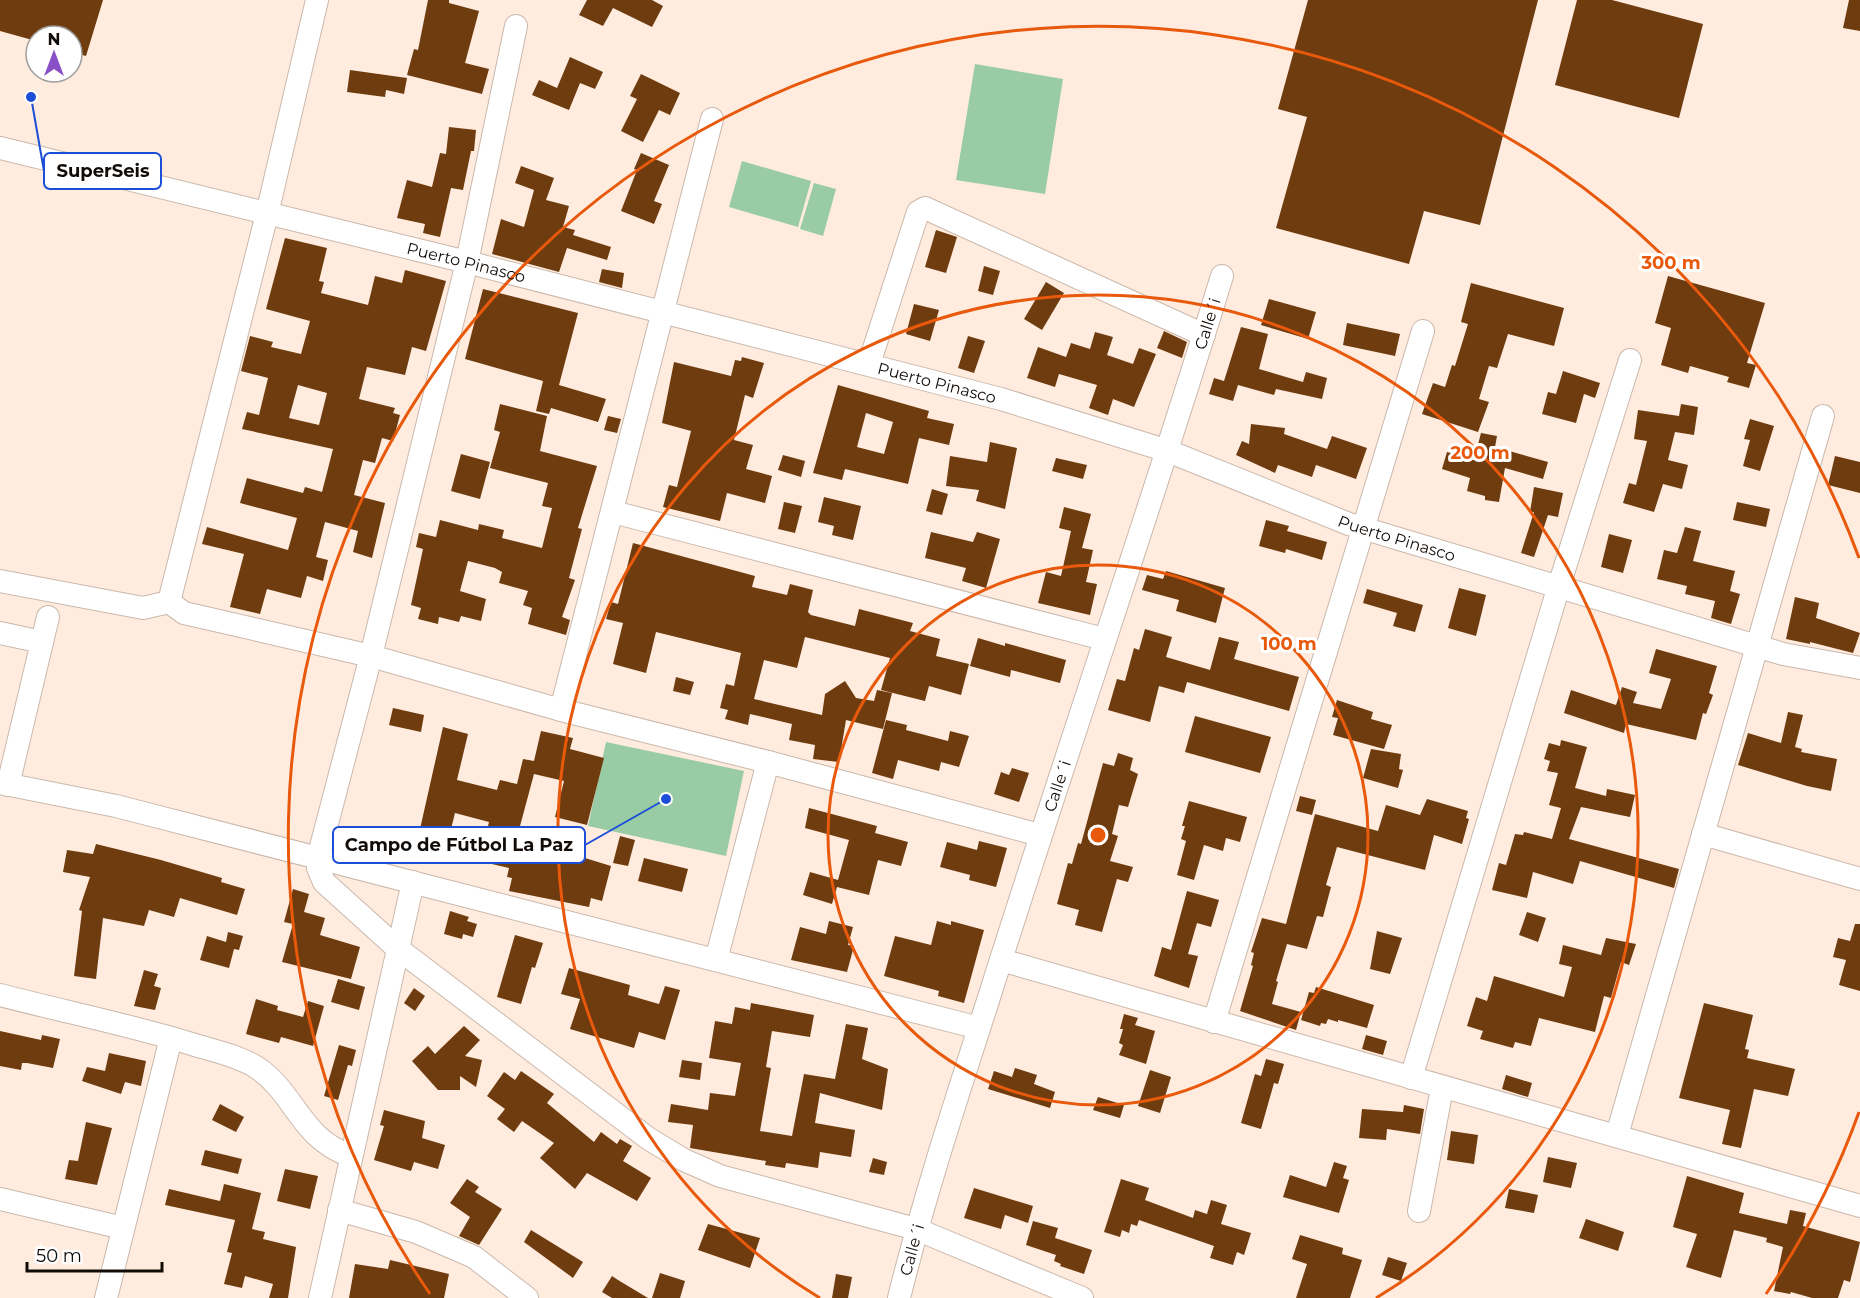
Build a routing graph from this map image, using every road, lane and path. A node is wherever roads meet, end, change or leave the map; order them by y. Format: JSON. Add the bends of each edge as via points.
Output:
{"nodes":[{"id":1,"x":317,"y":0,"type":"edge"},
{"id":2,"x":516,"y":27,"type":"dead end"},
{"id":3,"x":712,"y":119,"type":"dead end"},
{"id":4,"x":0,"y":148,"type":"edge"},
{"id":5,"x":267,"y":214,"type":"junction"},
{"id":6,"x":467,"y":262,"type":"junction"},
{"id":7,"x":1222,"y":276,"type":"dead end"},
{"id":8,"x":660,"y":312,"type":"junction"},
{"id":9,"x":1423,"y":331,"type":"dead end"},
{"id":10,"x":1204,"y":335,"type":"junction"},
{"id":11,"x":1630,"y":362,"type":"dead end"},
{"id":12,"x":869,"y":364,"type":"junction"},
{"id":13,"x":1823,"y":416,"type":"dead end"},
{"id":14,"x":1168,"y":450,"type":"junction"},
{"id":15,"x":613,"y":512,"type":"junction"},
{"id":16,"x":1364,"y":528,"type":"junction"},
{"id":17,"x":0,"y":581,"type":"edge"},
{"id":18,"x":1558,"y":589,"type":"junction"},
{"id":19,"x":170,"y":602,"type":"junction"},
{"id":20,"x":48,"y":617,"type":"dead end"},
{"id":21,"x":0,"y":633,"type":"edge"},
{"id":22,"x":1104,"y":639,"type":"junction"},
{"id":23,"x":42,"y":642,"type":"junction"},
{"id":24,"x":1756,"y":646,"type":"junction"},
{"id":25,"x":371,"y":656,"type":"junction"},
{"id":26,"x":1860,"y":668,"type":"edge"},
{"id":27,"x":561,"y":710,"type":"junction"},
{"id":28,"x":768,"y":762,"type":"junction"},
{"id":29,"x":4,"y":784,"type":"edge"},
{"id":30,"x":1703,"y":834,"type":"junction"},
{"id":31,"x":1041,"y":835,"type":"junction"},
{"id":32,"x":318,"y":858,"type":"junction"},
{"id":33,"x":1860,"y":879,"type":"edge"},
{"id":34,"x":413,"y":882,"type":"junction"},
{"id":35,"x":397,"y":948,"type":"junction"},
{"id":36,"x":716,"y":960,"type":"junction"},
{"id":37,"x":1001,"y":960,"type":"junction"},
{"id":38,"x":0,"y":995,"type":"edge"},
{"id":39,"x":1214,"y":1022,"type":"junction"},
{"id":40,"x":979,"y":1028,"type":"junction"},
{"id":41,"x":171,"y":1038,"type":"junction"},
{"id":42,"x":1411,"y":1078,"type":"junction"},
{"id":43,"x":1442,"y":1088,"type":"junction"},
{"id":44,"x":1617,"y":1135,"type":"junction"},
{"id":45,"x":351,"y":1156,"type":"junction"},
{"id":46,"x":0,"y":1199,"type":"edge"},
{"id":47,"x":1860,"y":1206,"type":"edge"},
{"id":48,"x":339,"y":1210,"type":"junction"},
{"id":49,"x":1419,"y":1211,"type":"dead end"},
{"id":50,"x":123,"y":1228,"type":"junction"},
{"id":51,"x":916,"y":1229,"type":"junction"},
{"id":52,"x":106,"y":1298,"type":"edge"},
{"id":53,"x":320,"y":1298,"type":"edge"},
{"id":54,"x":527,"y":1298,"type":"edge"},
{"id":55,"x":899,"y":1298,"type":"edge"},
{"id":56,"x":1082,"y":1298,"type":"edge"}],
"edges":[{"from":1,"to":5,"type":"street"},
{"from":2,"to":6,"type":"street"},
{"from":3,"to":8,"type":"street"},
{"from":4,"to":5,"type":"street","name":"Puerto Pinasco"},
{"from":5,"to":6,"type":"street","name":"Puerto Pinasco"},
{"from":5,"to":19,"type":"street"},
{"from":6,"to":8,"type":"street","name":"Puerto Pinasco"},
{"from":6,"to":25,"type":"street"},
{"from":7,"to":10,"type":"street","name":"Calle´i"},
{"from":8,"to":12,"type":"street","name":"Puerto Pinasco"},
{"from":8,"to":15,"type":"street"},
{"from":9,"to":16,"type":"street"},
{"from":10,"to":12,"type":"street","via":[[925,208],[918,212]]},
{"from":10,"to":14,"type":"street","name":"Calle´i"},
{"from":11,"to":18,"type":"street"},
{"from":12,"to":14,"type":"street","name":"Puerto Pinasco"},
{"from":13,"to":24,"type":"street"},
{"from":14,"to":16,"type":"street","name":"Puerto Pinasco"},
{"from":14,"to":22,"type":"street","name":"Calle´i"},
{"from":15,"to":22,"type":"street"},
{"from":15,"to":27,"type":"street"},
{"from":16,"to":18,"type":"street","name":"Puerto Pinasco"},
{"from":16,"to":39,"type":"street"},
{"from":17,"to":19,"type":"street","via":[[143,608]]},
{"from":18,"to":24,"type":"street","name":"Puerto Pinasco"},
{"from":18,"to":42,"type":"street"},
{"from":19,"to":25,"type":"street","via":[[184,614]]},
{"from":20,"to":23,"type":"street"},
{"from":21,"to":23,"type":"street"},
{"from":22,"to":31,"type":"street","name":"Calle´i"},
{"from":23,"to":29,"type":"street"},
{"from":24,"to":26,"type":"street","name":"Puerto Pinasco"},
{"from":24,"to":30,"type":"street"},
{"from":25,"to":27,"type":"street"},
{"from":25,"to":32,"type":"street"},
{"from":27,"to":28,"type":"street"},
{"from":28,"to":31,"type":"street"},
{"from":28,"to":36,"type":"street"},
{"from":29,"to":32,"type":"street","via":[[116,806]]},
{"from":30,"to":33,"type":"street"},
{"from":30,"to":44,"type":"street"},
{"from":31,"to":37,"type":"street","name":"Calle´i"},
{"from":32,"to":34,"type":"street"},
{"from":32,"to":35,"type":"street","via":[[324,882]]},
{"from":34,"to":35,"type":"street"},
{"from":34,"to":36,"type":"street"},
{"from":35,"to":45,"type":"street"},
{"from":35,"to":51,"type":"street","via":[[649,1139],[684,1160],[720,1176]]},
{"from":36,"to":40,"type":"street"},
{"from":37,"to":39,"type":"street"},
{"from":37,"to":40,"type":"street","name":"Calle´i"},
{"from":38,"to":41,"type":"street"},
{"from":39,"to":42,"type":"street"},
{"from":40,"to":51,"type":"street","name":"Calle´i"},
{"from":41,"to":45,"type":"street","via":[[257,1068],[331,1149]]},
{"from":41,"to":50,"type":"street"},
{"from":42,"to":43,"type":"street"},
{"from":43,"to":44,"type":"street"},
{"from":43,"to":49,"type":"street"},
{"from":44,"to":47,"type":"street"},
{"from":45,"to":48,"type":"street"},
{"from":46,"to":50,"type":"street"},
{"from":48,"to":53,"type":"street"},
{"from":48,"to":54,"type":"street","via":[[416,1232],[474,1257]]},
{"from":50,"to":52,"type":"street"},
{"from":51,"to":55,"type":"street","name":"Calle´i"},
{"from":51,"to":56,"type":"street"}]}
